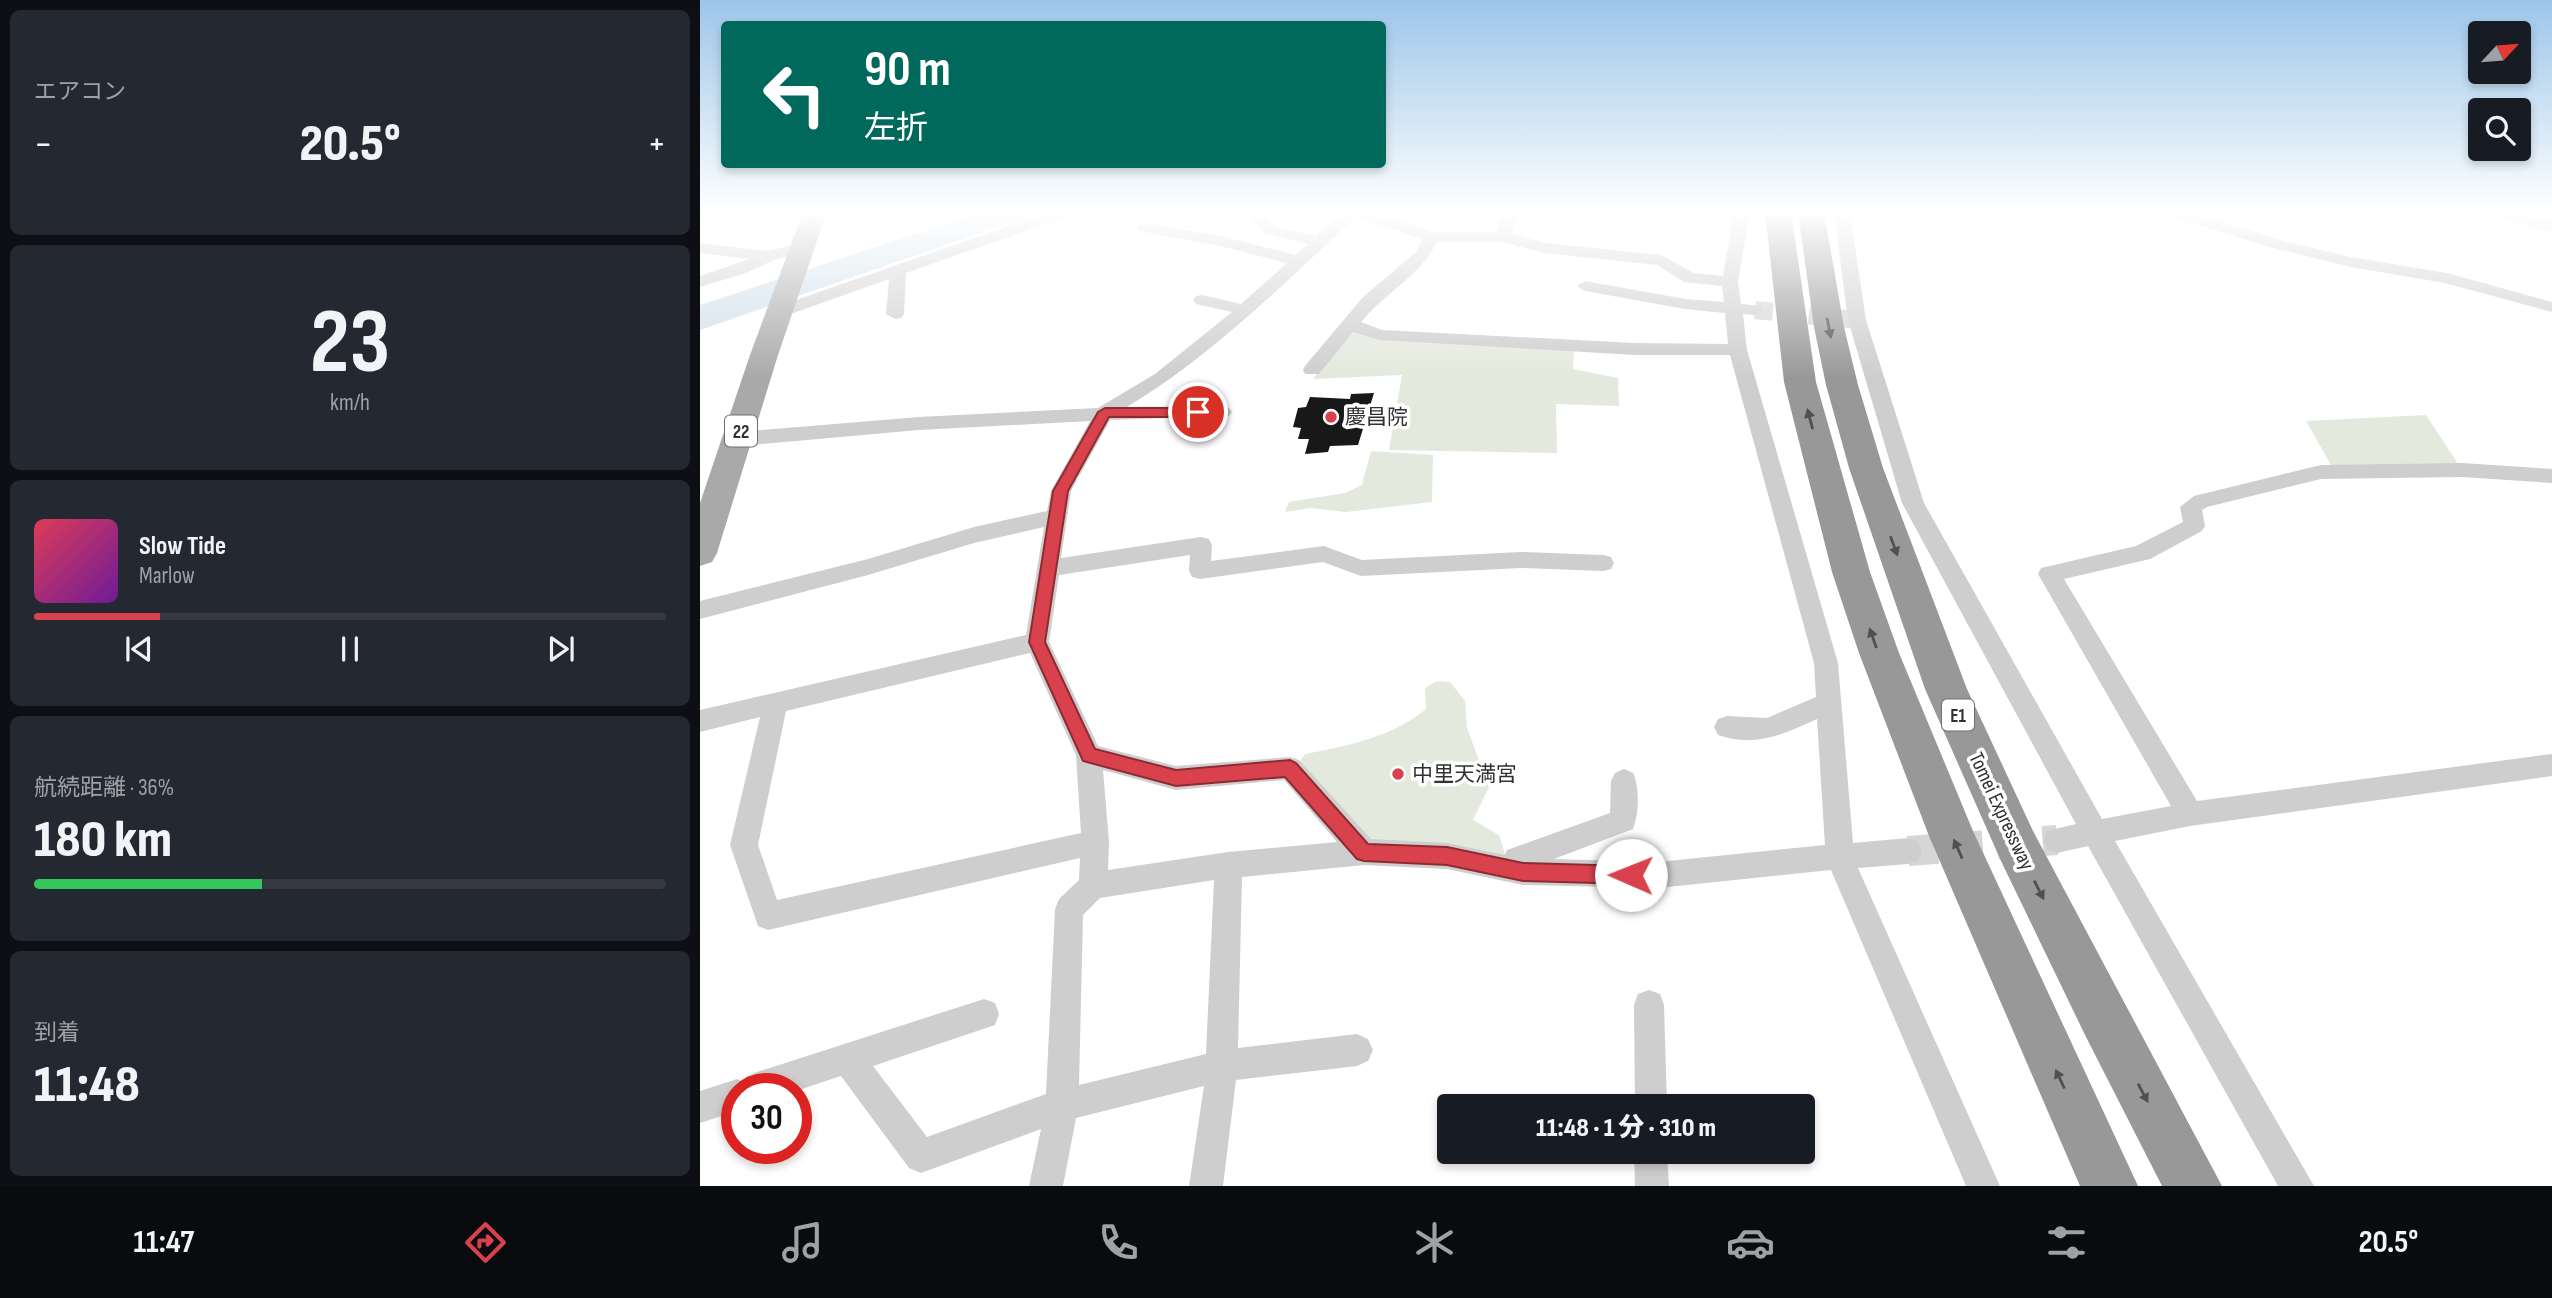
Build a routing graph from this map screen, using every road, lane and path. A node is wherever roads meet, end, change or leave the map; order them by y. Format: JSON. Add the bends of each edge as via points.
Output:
{"nodes":[{"id":1,"x":744,"y":267,"type":"edge"},
{"id":2,"x":795,"y":267,"type":"edge"},
{"id":3,"x":906,"y":267,"type":"edge"},
{"id":4,"x":1291,"y":267,"type":"edge"},
{"id":5,"x":1408,"y":267,"type":"edge"},
{"id":6,"x":1673,"y":267,"type":"edge"},
{"id":7,"x":1733,"y":267,"type":"edge"},
{"id":8,"x":1785,"y":267,"type":"edge"},
{"id":9,"x":1820,"y":267,"type":"edge"},
{"id":10,"x":1850,"y":267,"type":"edge"},
{"id":11,"x":2383,"y":267,"type":"edge"},
{"id":12,"x":898,"y":270,"type":"junction"},
{"id":13,"x":700,"y":282,"type":"edge"},
{"id":14,"x":1730,"y":282,"type":"junction"},
{"id":15,"x":1585,"y":286,"type":"dead end"},
{"id":16,"x":1202,"y":300,"type":"dead end"},
{"id":17,"x":2552,"y":307,"type":"edge"},
{"id":18,"x":1731,"y":308,"type":"junction"},
{"id":19,"x":1245,"y":310,"type":"junction"},
{"id":20,"x":1755,"y":310,"type":"tunnel mouth"},
{"id":21,"x":779,"y":311,"type":"junction"},
{"id":22,"x":895,"y":314,"type":"dead end"},
{"id":23,"x":1351,"y":325,"type":"junction"},
{"id":24,"x":1738,"y":350,"type":"junction"},
{"id":25,"x":1312,"y":370,"type":"dead end"},
{"id":26,"x":1105,"y":412,"type":"junction"},
{"id":27,"x":1222,"y":412,"type":"dead end"},
{"id":28,"x":738,"y":439,"type":"junction"},
{"id":29,"x":2552,"y":477,"type":"edge"},
{"id":30,"x":1058,"y":517,"type":"junction"},
{"id":31,"x":700,"y":553,"type":"edge"},
{"id":32,"x":1603,"y":564,"type":"dead end"},
{"id":33,"x":1049,"y":568,"type":"junction"},
{"id":34,"x":700,"y":610,"type":"edge"},
{"id":35,"x":1037,"y":642,"type":"junction"},
{"id":36,"x":776,"y":702,"type":"junction"},
{"id":37,"x":1828,"y":704,"type":"junction"},
{"id":38,"x":700,"y":721,"type":"edge"},
{"id":39,"x":1727,"y":727,"type":"dead end"},
{"id":40,"x":1089,"y":755,"type":"junction"},
{"id":41,"x":2552,"y":765,"type":"edge"},
{"id":42,"x":1624,"y":781,"type":"dead end"},
{"id":43,"x":2190,"y":814,"type":"junction"},
{"id":44,"x":2095,"y":833,"type":"junction"},
{"id":45,"x":2057,"y":840,"type":"tunnel mouth"},
{"id":46,"x":1095,"y":842,"type":"junction"},
{"id":47,"x":1908,"y":851,"type":"tunnel mouth"},
{"id":48,"x":1364,"y":852,"type":"junction"},
{"id":49,"x":1840,"y":858,"type":"junction"},
{"id":50,"x":1228,"y":865,"type":"junction"},
{"id":51,"x":1513,"y":870,"type":"junction"},
{"id":52,"x":1093,"y":886,"type":"junction"},
{"id":53,"x":1648,"y":1005,"type":"dead end"},
{"id":54,"x":984,"y":1014,"type":"dead end"},
{"id":55,"x":1357,"y":1050,"type":"dead end"},
{"id":56,"x":847,"y":1058,"type":"junction"},
{"id":57,"x":1221,"y":1066,"type":"junction"},
{"id":58,"x":802,"y":1073,"type":"edge"},
{"id":59,"x":1651,"y":1094,"type":"edge"},
{"id":60,"x":721,"y":1101,"type":"edge"},
{"id":61,"x":1062,"y":1105,"type":"junction"},
{"id":62,"x":700,"y":1108,"type":"edge"},
{"id":63,"x":1651,"y":1164,"type":"edge"},
{"id":64,"x":1046,"y":1186,"type":"edge"},
{"id":65,"x":1206,"y":1186,"type":"edge"},
{"id":66,"x":1652,"y":1186,"type":"edge"},
{"id":67,"x":1983,"y":1186,"type":"edge"},
{"id":68,"x":2109,"y":1186,"type":"edge"},
{"id":69,"x":2193,"y":1186,"type":"edge"},
{"id":70,"x":2297,"y":1186,"type":"edge"}],
"edges":[{"from":1,"to":13,"type":"street"},
{"from":2,"to":21,"type":"main road","number":"22"},
{"from":3,"to":12,"type":"street"},
{"from":4,"to":19,"type":"street"},
{"from":5,"to":23,"type":"street","via":[[1369,301]]},
{"from":6,"to":14,"type":"street","via":[[1690,278]]},
{"from":7,"to":14,"type":"street"},
{"from":68,"to":8,"type":"highway","number":"E1","one_way":true,"via":[[1958,849],[1878,653],[1851,572],[1800,382]]},
{"from":9,"to":69,"type":"highway","name":"Tomei Expressway","number":"E1","one_way":true,"via":[[1845,397],[1866,468],[1946,689],[2017,846]]},
{"from":10,"to":44,"type":"street","via":[[1857,320],[1913,503]]},
{"from":11,"to":17,"type":"street","via":[[2447,278]]},
{"from":12,"to":21,"type":"street"},
{"from":12,"to":22,"type":"street"},
{"from":14,"to":18,"type":"street"},
{"from":15,"to":18,"type":"street"},
{"from":16,"to":19,"type":"street"},
{"from":18,"to":20,"type":"street"},
{"from":18,"to":24,"type":"street"},
{"from":19,"to":26,"type":"street","via":[[1162,378]]},
{"from":21,"to":28,"type":"main road","number":"22"},
{"from":23,"to":24,"type":"street","via":[[1380,335]]},
{"from":23,"to":25,"type":"street"},
{"from":24,"to":37,"type":"street","via":[[1826,663]]},
{"from":26,"to":27,"type":"street"},
{"from":26,"to":28,"type":"street"},
{"from":26,"to":30,"type":"street","via":[[1061,491]]},
{"from":28,"to":31,"type":"main road","number":"22"},
{"from":29,"to":43,"type":"street","via":[[2462,470],[2321,472],[2201,501],[2191,507],[2194,526],[2142,553],[2049,574]]},
{"from":30,"to":33,"type":"street"},
{"from":30,"to":34,"type":"street","via":[[974,535]]},
{"from":32,"to":33,"type":"street","via":[[1521,560],[1362,568],[1324,554],[1200,571],[1201,545]]},
{"from":33,"to":35,"type":"street"},
{"from":35,"to":36,"type":"street"},
{"from":35,"to":40,"type":"street"},
{"from":36,"to":38,"type":"street"},
{"from":36,"to":46,"type":"street","via":[[744,845],[768,916]]},
{"from":37,"to":39,"type":"street","via":[[1768,729]]},
{"from":37,"to":49,"type":"street"},
{"from":40,"to":46,"type":"street"},
{"from":40,"to":48,"type":"street","via":[[1176,778],[1290,768]]},
{"from":41,"to":43,"type":"street"},
{"from":42,"to":51,"type":"street","via":[[1623,820],[1517,859]]},
{"from":43,"to":44,"type":"street"},
{"from":44,"to":45,"type":"street"},
{"from":44,"to":70,"type":"street"},
{"from":46,"to":52,"type":"street"},
{"from":47,"to":49,"type":"street"},
{"from":48,"to":50,"type":"street"},
{"from":48,"to":51,"type":"street","via":[[1447,856]]},
{"from":49,"to":51,"type":"street","via":[[1658,876]]},
{"from":49,"to":67,"type":"street"},
{"from":50,"to":52,"type":"street"},
{"from":50,"to":57,"type":"street"},
{"from":52,"to":61,"type":"street","via":[[1069,909]]},
{"from":53,"to":59,"type":"street"},
{"from":54,"to":56,"type":"street"},
{"from":55,"to":57,"type":"street"},
{"from":56,"to":58,"type":"street"},
{"from":56,"to":61,"type":"street","via":[[921,1156]]},
{"from":57,"to":61,"type":"street"},
{"from":57,"to":65,"type":"street"},
{"from":60,"to":62,"type":"street"},
{"from":61,"to":64,"type":"street"},
{"from":63,"to":66,"type":"street"}]}
